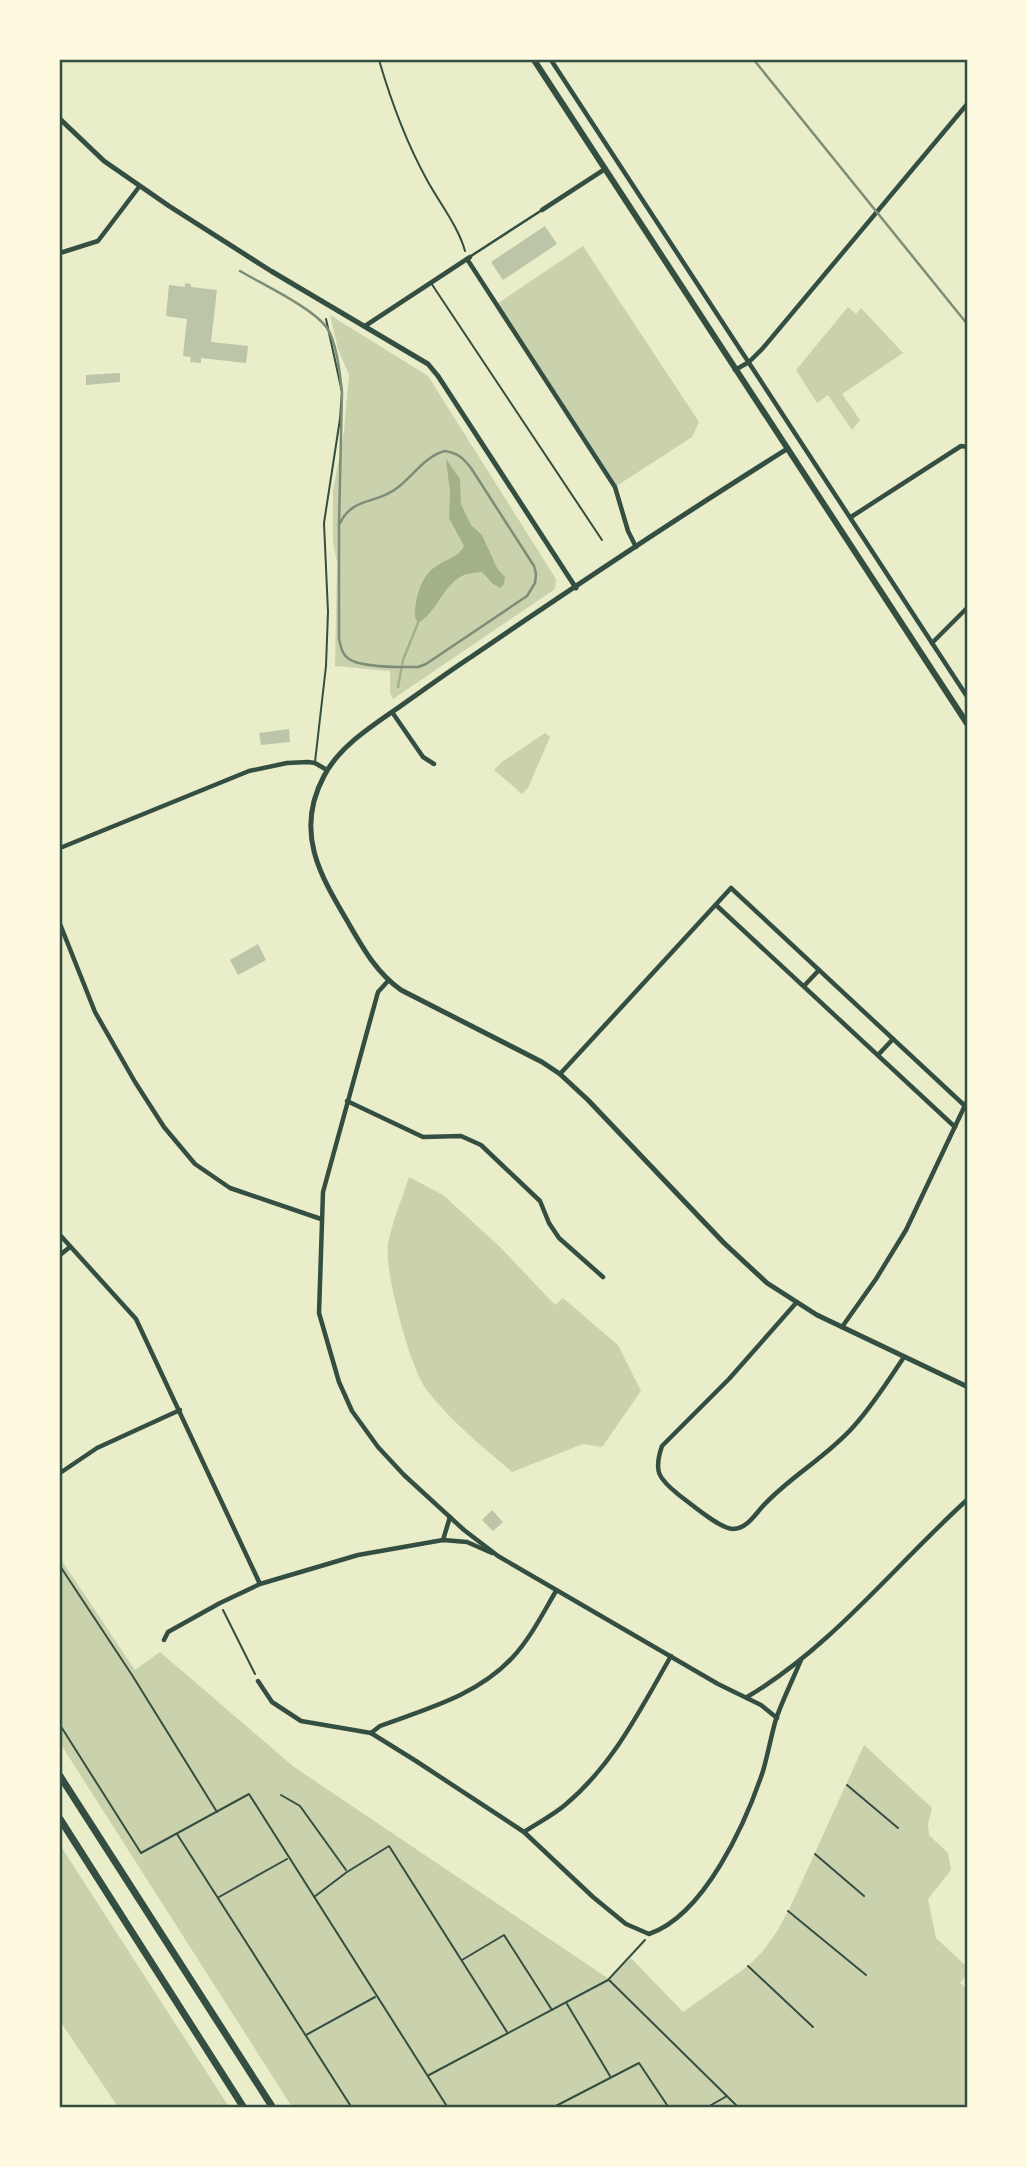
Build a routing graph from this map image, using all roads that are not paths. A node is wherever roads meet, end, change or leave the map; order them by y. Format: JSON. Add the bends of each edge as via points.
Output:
{"nodes":[{"id":1,"x":534,"y":60,"type":"edge"},
{"id":2,"x":551,"y":60,"type":"edge"},
{"id":3,"x":968,"y":103,"type":"edge"},
{"id":4,"x":60,"y":119,"type":"edge"},
{"id":5,"x":605,"y":169,"type":"junction"},
{"id":6,"x":139,"y":187,"type":"junction"},
{"id":7,"x":542,"y":210,"type":"joint"},
{"id":8,"x":60,"y":253,"type":"edge"},
{"id":9,"x":469,"y":258,"type":"junction"},
{"id":10,"x":430,"y":282,"type":"junction"},
{"id":11,"x":326,"y":319,"type":"dead end"},
{"id":12,"x":365,"y":326,"type":"junction"},
{"id":13,"x":749,"y":362,"type":"junction"},
{"id":14,"x":735,"y":370,"type":"junction"},
{"id":15,"x":968,"y":447,"type":"edge"},
{"id":16,"x":787,"y":449,"type":"junction"},
{"id":17,"x":850,"y":517,"type":"junction"},
{"id":18,"x":602,"y":540,"type":"dead end"},
{"id":19,"x":636,"y":547,"type":"junction"},
{"id":20,"x":576,"y":587,"type":"junction"},
{"id":21,"x":968,"y":607,"type":"edge"},
{"id":22,"x":932,"y":643,"type":"junction"},
{"id":23,"x":968,"y":698,"type":"edge"},
{"id":24,"x":393,"y":712,"type":"junction"},
{"id":25,"x":968,"y":725,"type":"edge"},
{"id":26,"x":315,"y":763,"type":"junction"},
{"id":27,"x":434,"y":764,"type":"dead end"},
{"id":28,"x":327,"y":770,"type":"junction"},
{"id":29,"x":60,"y":848,"type":"edge"},
{"id":30,"x":716,"y":905,"type":"junction"},
{"id":31,"x":60,"y":924,"type":"edge"},
{"id":32,"x":819,"y":970,"type":"junction"},
{"id":33,"x":388,"y":981,"type":"junction"},
{"id":34,"x":804,"y":986,"type":"junction"},
{"id":35,"x":893,"y":1039,"type":"junction"},
{"id":36,"x":878,"y":1055,"type":"junction"},
{"id":37,"x":559,"y":1074,"type":"junction"},
{"id":38,"x":968,"y":1099,"type":"edge"},
{"id":39,"x":347,"y":1101,"type":"junction"},
{"id":40,"x":964,"y":1105,"type":"junction"},
{"id":41,"x":955,"y":1127,"type":"junction"},
{"id":42,"x":321,"y":1219,"type":"junction"},
{"id":43,"x":60,"y":1234,"type":"edge"},
{"id":44,"x":70,"y":1247,"type":"junction"},
{"id":45,"x":60,"y":1255,"type":"edge"},
{"id":46,"x":603,"y":1277,"type":"dead end"},
{"id":47,"x":796,"y":1303,"type":"junction"},
{"id":48,"x":842,"y":1327,"type":"junction"},
{"id":49,"x":904,"y":1357,"type":"junction"},
{"id":50,"x":968,"y":1387,"type":"edge"},
{"id":51,"x":180,"y":1410,"type":"junction"},
{"id":52,"x":60,"y":1473,"type":"edge"},
{"id":53,"x":968,"y":1499,"type":"edge"},
{"id":54,"x":450,"y":1517,"type":"junction"},
{"id":55,"x":443,"y":1540,"type":"junction"},
{"id":56,"x":498,"y":1556,"type":"junction"},
{"id":57,"x":260,"y":1584,"type":"junction"},
{"id":58,"x":556,"y":1591,"type":"junction"},
{"id":59,"x":164,"y":1640,"type":"dead end"},
{"id":60,"x":671,"y":1656,"type":"junction"},
{"id":61,"x":801,"y":1660,"type":"junction"},
{"id":62,"x":258,"y":1681,"type":"road end"},
{"id":63,"x":746,"y":1698,"type":"junction"},
{"id":64,"x":776,"y":1718,"type":"junction"},
{"id":65,"x":371,"y":1733,"type":"junction"},
{"id":66,"x":60,"y":1776,"type":"edge"},
{"id":67,"x":60,"y":1819,"type":"edge"},
{"id":68,"x":524,"y":1832,"type":"junction"},
{"id":69,"x":244,"y":2108,"type":"edge"},
{"id":70,"x":273,"y":2108,"type":"edge"}],
"edges":[{"from":1,"to":5,"type":"main road"},
{"from":2,"to":13,"type":"street"},
{"from":3,"to":13,"type":"street"},
{"from":4,"to":6,"type":"street"},
{"from":5,"to":7,"type":"street"},
{"from":5,"to":14,"type":"main road"},
{"from":6,"to":8,"type":"street","via":[[98,241]]},
{"from":6,"to":12,"type":"street"},
{"from":7,"to":9,"type":"street"},
{"from":9,"to":10,"type":"street"},
{"from":9,"to":19,"type":"street","via":[[615,486]]},
{"from":10,"to":12,"type":"street"},
{"from":10,"to":18,"type":"lane"},
{"from":11,"to":26,"type":"lane","via":[[342,392],[324,523],[326,666]]},
{"from":12,"to":20,"type":"street","via":[[428,364],[438,376]]},
{"from":13,"to":14,"type":"street"},
{"from":13,"to":17,"type":"street"},
{"from":14,"to":16,"type":"main road"},
{"from":15,"to":17,"type":"street","via":[[961,446]]},
{"from":16,"to":19,"type":"street"},
{"from":16,"to":25,"type":"main road"},
{"from":17,"to":22,"type":"street"},
{"from":19,"to":20,"type":"street"},
{"from":20,"to":24,"type":"street"},
{"from":21,"to":22,"type":"street"},
{"from":22,"to":23,"type":"street"},
{"from":24,"to":27,"type":"street","via":[[423,757]]},
{"from":24,"to":28,"type":"street","via":[[354,740]]},
{"from":26,"to":28,"type":"street"},
{"from":26,"to":29,"type":"street","via":[[249,771]]},
{"from":28,"to":33,"type":"street","via":[[312,807],[310,828],[320,874],[372,963]]},
{"from":30,"to":32,"type":"street","via":[[731,888]]},
{"from":30,"to":34,"type":"street"},
{"from":30,"to":37,"type":"street"},
{"from":31,"to":42,"type":"street","via":[[95,1012],[164,1127],[195,1164],[230,1188]]},
{"from":32,"to":34,"type":"street"},
{"from":32,"to":35,"type":"street"},
{"from":33,"to":37,"type":"street"},
{"from":33,"to":39,"type":"street","via":[[378,992]]},
{"from":34,"to":36,"type":"street"},
{"from":35,"to":36,"type":"street"},
{"from":35,"to":40,"type":"street"},
{"from":36,"to":41,"type":"street"},
{"from":37,"to":47,"type":"street","via":[[724,1243]]},
{"from":38,"to":40,"type":"street"},
{"from":39,"to":42,"type":"street","via":[[323,1192]]},
{"from":39,"to":46,"type":"street","via":[[423,1137],[461,1136],[481,1145],[540,1201],[559,1238]]},
{"from":40,"to":41,"type":"street"},
{"from":41,"to":48,"type":"street","via":[[906,1230]]},
{"from":42,"to":54,"type":"street","via":[[319,1312],[339,1382],[352,1411],[378,1447]]},
{"from":43,"to":44,"type":"street"},
{"from":44,"to":45,"type":"street"},
{"from":44,"to":51,"type":"street","via":[[136,1319]]},
{"from":47,"to":48,"type":"street"},
{"from":47,"to":49,"type":"street","via":[[662,1446],[658,1457],[661,1479],[724,1527],[747,1524],[852,1429]]},
{"from":48,"to":49,"type":"street"},
{"from":49,"to":50,"type":"street"},
{"from":51,"to":52,"type":"street","via":[[97,1448]]},
{"from":51,"to":57,"type":"street"},
{"from":53,"to":61,"type":"street"},
{"from":54,"to":55,"type":"street"},
{"from":54,"to":56,"type":"street"},
{"from":55,"to":56,"type":"street","via":[[467,1542]]},
{"from":55,"to":57,"type":"street","via":[[358,1555]]},
{"from":56,"to":58,"type":"street"},
{"from":57,"to":59,"type":"street","via":[[168,1633]]},
{"from":58,"to":60,"type":"street"},
{"from":58,"to":65,"type":"street","via":[[514,1657],[498,1672],[478,1686]]},
{"from":60,"to":63,"type":"street"},
{"from":60,"to":68,"type":"street","via":[[605,1765],[563,1807]]},
{"from":61,"to":63,"type":"street"},
{"from":61,"to":64,"type":"street"},
{"from":62,"to":65,"type":"street","via":[[272,1702],[301,1721]]},
{"from":63,"to":64,"type":"street"},
{"from":64,"to":68,"type":"street","via":[[747,1815],[729,1851],[688,1906],[652,1933],[626,1924]]},
{"from":65,"to":68,"type":"street"},
{"from":66,"to":70,"type":"highway"},
{"from":67,"to":69,"type":"highway"}]}
